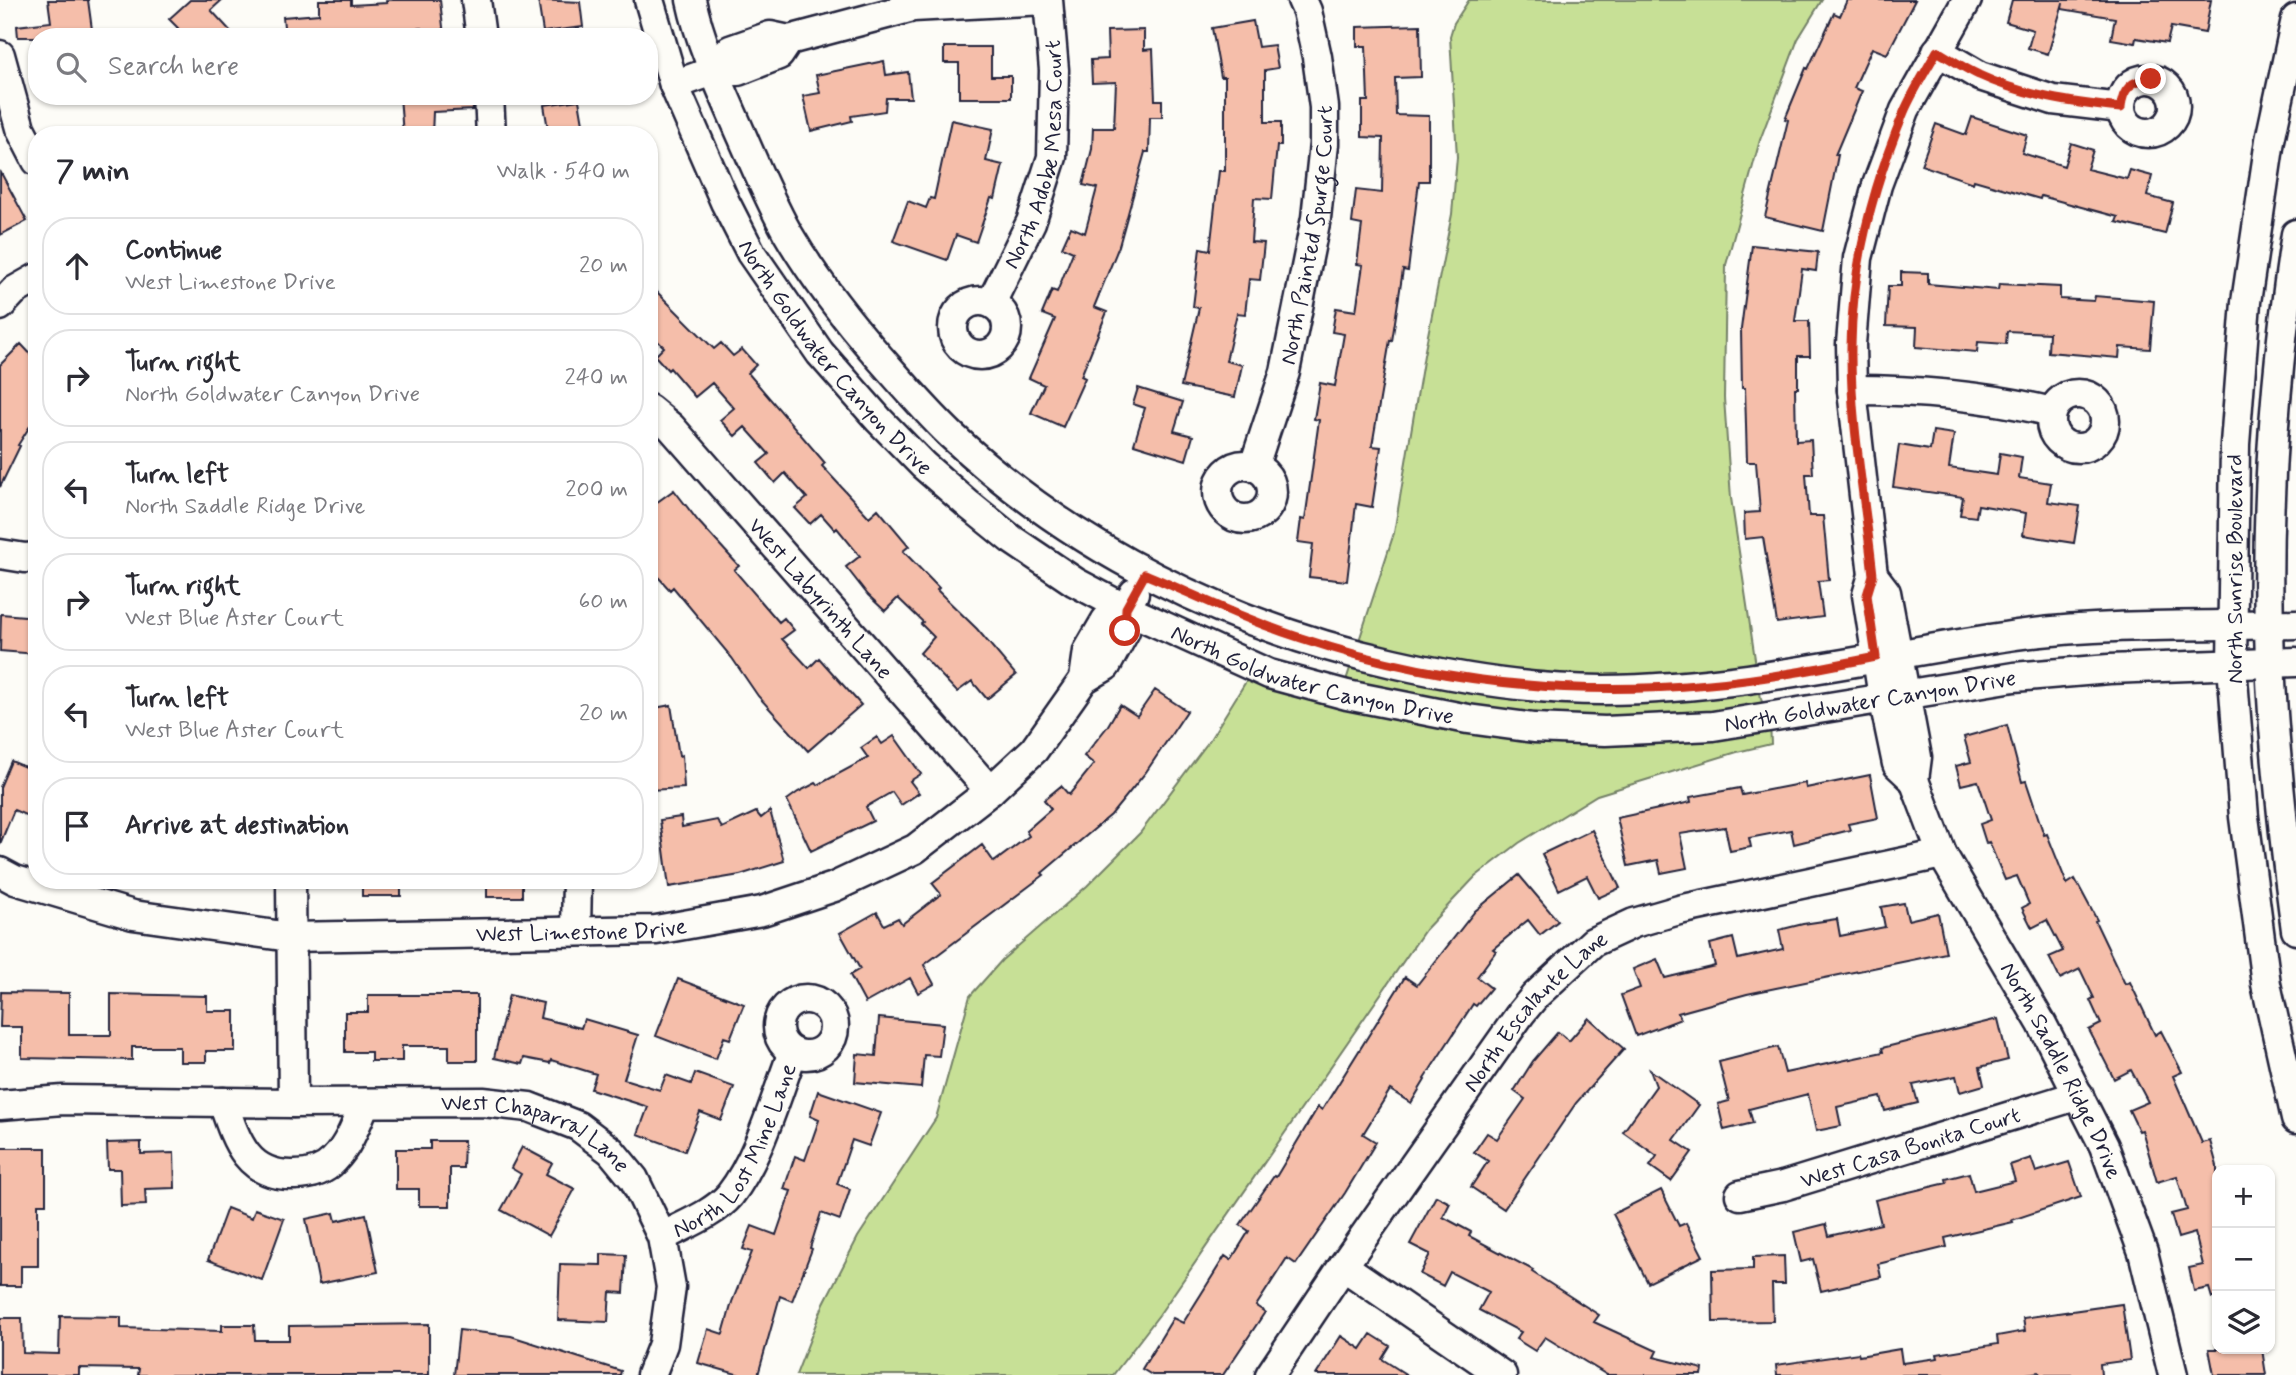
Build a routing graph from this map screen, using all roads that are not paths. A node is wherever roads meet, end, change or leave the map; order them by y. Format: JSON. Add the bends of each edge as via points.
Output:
{"nodes":[{"id":1,"x":476,"y":0,"type":"edge"},
{"id":2,"x":649,"y":0,"type":"edge"},
{"id":3,"x":691,"y":0,"type":"edge"},
{"id":4,"x":1047,"y":0,"type":"edge"},
{"id":5,"x":1302,"y":0,"type":"edge"},
{"id":6,"x":1967,"y":0,"type":"edge"},
{"id":7,"x":2296,"y":19,"type":"edge"},
{"id":8,"x":480,"y":28,"type":"edge"},
{"id":9,"x":657,"y":28,"type":"edge"},
{"id":10,"x":658,"y":31,"type":"edge"},
{"id":11,"x":1937,"y":51,"type":"junction"},
{"id":12,"x":0,"y":55,"type":"edge"},
{"id":13,"x":713,"y":71,"type":"junction"},
{"id":14,"x":674,"y":85,"type":"junction"},
{"id":15,"x":489,"y":105,"type":"edge"},
{"id":16,"x":2121,"y":108,"type":"dead end"},
{"id":17,"x":491,"y":126,"type":"edge"},
{"id":18,"x":28,"y":144,"type":"edge"},
{"id":19,"x":2296,"y":234,"type":"edge"},
{"id":20,"x":28,"y":283,"type":"edge"},
{"id":21,"x":991,"y":303,"type":"dead end"},
{"id":22,"x":0,"y":306,"type":"edge"},
{"id":23,"x":1852,"y":390,"type":"junction"},
{"id":24,"x":2052,"y":412,"type":"dead end"},
{"id":25,"x":658,"y":416,"type":"edge"},
{"id":26,"x":1254,"y":466,"type":"dead end"},
{"id":27,"x":0,"y":554,"type":"edge"},
{"id":28,"x":28,"y":556,"type":"edge"},
{"id":29,"x":1145,"y":574,"type":"junction"},
{"id":30,"x":1126,"y":608,"type":"junction"},
{"id":31,"x":2262,"y":625,"type":"edge"},
{"id":32,"x":1886,"y":656,"type":"junction"},
{"id":33,"x":2263,"y":664,"type":"edge"},
{"id":34,"x":1894,"y":696,"type":"junction"},
{"id":35,"x":990,"y":791,"type":"junction"},
{"id":36,"x":1942,"y":854,"type":"junction"},
{"id":37,"x":0,"y":872,"type":"edge"},
{"id":38,"x":28,"y":884,"type":"edge"},
{"id":39,"x":45,"y":889,"type":"edge"},
{"id":40,"x":291,"y":889,"type":"edge"},
{"id":41,"x":577,"y":889,"type":"edge"},
{"id":42,"x":576,"y":930,"type":"junction"},
{"id":43,"x":2296,"y":930,"type":"edge"},
{"id":44,"x":290,"y":937,"type":"junction"},
{"id":45,"x":793,"y":1052,"type":"dead end"},
{"id":46,"x":2079,"y":1095,"type":"junction"},
{"id":47,"x":223,"y":1102,"type":"junction"},
{"id":48,"x":293,"y":1103,"type":"junction"},
{"id":49,"x":365,"y":1103,"type":"junction"},
{"id":50,"x":0,"y":1105,"type":"edge"},
{"id":51,"x":2296,"y":1119,"type":"edge"},
{"id":52,"x":1740,"y":1195,"type":"dead end"},
{"id":53,"x":662,"y":1237,"type":"junction"},
{"id":54,"x":1343,"y":1266,"type":"junction"},
{"id":55,"x":651,"y":1375,"type":"edge"},
{"id":56,"x":1270,"y":1375,"type":"edge"},
{"id":57,"x":1502,"y":1375,"type":"edge"},
{"id":58,"x":2174,"y":1375,"type":"edge"}],
"edges":[{"from":1,"to":8,"type":"street"},
{"from":2,"to":9,"type":"street","name":"North Goldwater Canyon Drive"},
{"from":3,"to":13,"type":"street","name":"North Goldwater Canyon Drive"},
{"from":4,"to":13,"type":"street","via":[[913,7],[789,40],[770,36],[730,50]]},
{"from":4,"to":21,"type":"street","name":"North Adobe Mesa Court","via":[[1054,70],[1052,157],[1031,222]]},
{"from":5,"to":26,"type":"street","name":"North Painted Spurge Court","via":[[1317,57],[1324,144],[1316,218],[1285,372]]},
{"from":6,"to":11,"type":"street","name":"North Saddle Ridge Drive"},
{"from":7,"to":31,"type":"street","name":"North Sunrise Boulevard","via":[[2270,140],[2246,302],[2235,444]]},
{"from":10,"to":14,"type":"street","name":"North Goldwater Canyon Drive"},
{"from":11,"to":16,"type":"street","via":[[1980,76],[2053,100]]},
{"from":11,"to":23,"type":"street","name":"North Saddle Ridge Drive","via":[[1905,110],[1877,185],[1861,246],[1851,344]]},
{"from":12,"to":18,"type":"street"},
{"from":13,"to":14,"type":"street"},
{"from":13,"to":29,"type":"street","name":"North Goldwater Canyon Drive","via":[[788,232],[853,328],[934,418],[995,473],[1036,506]]},
{"from":14,"to":30,"type":"street","name":"North Goldwater Canyon Drive","via":[[751,253],[820,354],[878,420],[969,505],[1065,575]]},
{"from":15,"to":17,"type":"street"},
{"from":19,"to":31,"type":"street","name":"North Sunrise Boulevard","via":[[2283,318]]},
{"from":20,"to":22,"type":"street"},
{"from":23,"to":24,"type":"street","via":[[1945,394]]},
{"from":23,"to":32,"type":"street","name":"North Saddle Ridge Drive","via":[[1873,575],[1867,595]]},
{"from":25,"to":35,"type":"street","name":"West Labyrinth Lane"},
{"from":27,"to":28,"type":"street"},
{"from":29,"to":30,"type":"street","name":"West Limestone Drive"},
{"from":29,"to":32,"type":"street","name":"North Goldwater Canyon Drive","via":[[1268,627],[1357,655],[1461,678],[1533,687],[1605,690],[1709,684]]},
{"from":30,"to":34,"type":"street","name":"North Goldwater Canyon Drive","via":[[1269,674],[1347,695],[1534,728],[1605,731],[1713,726]]},
{"from":30,"to":35,"type":"street","name":"West Limestone Drive","via":[[1125,631],[1106,666],[1083,679],[1034,750]]},
{"from":31,"to":32,"type":"street","name":"North Goldwater Canyon Drive","via":[[2044,633]]},
{"from":31,"to":33,"type":"street","name":"North Sunrise Boulevard"},
{"from":31,"to":33,"type":"street","name":"North Sunrise Boulevard"},
{"from":32,"to":34,"type":"street","name":"North Saddle Ridge Drive"},
{"from":33,"to":34,"type":"street","name":"North Goldwater Canyon Drive","via":[[2065,672]]},
{"from":33,"to":43,"type":"street","name":"North Sunrise Boulevard"},
{"from":33,"to":51,"type":"street","name":"North Sunrise Boulevard","via":[[2240,783],[2266,984]]},
{"from":34,"to":36,"type":"street","name":"North Saddle Ridge Drive","via":[[1897,764],[1914,780]]},
{"from":35,"to":42,"type":"street","name":"West Limestone Drive","via":[[915,849],[834,887],[762,911],[656,930]]},
{"from":36,"to":46,"type":"street","name":"North Saddle Ridge Drive"},
{"from":36,"to":54,"type":"street","name":"North Escalante Lane","via":[[1679,910],[1634,923],[1593,942],[1521,1013]]},
{"from":37,"to":38,"type":"street","name":"West Limestone Drive"},
{"from":39,"to":44,"type":"street","name":"West Limestone Drive","via":[[133,915]]},
{"from":40,"to":44,"type":"street"},
{"from":41,"to":42,"type":"street"},
{"from":42,"to":44,"type":"street","name":"West Limestone Drive"},
{"from":44,"to":48,"type":"street"},
{"from":45,"to":53,"type":"street","name":"North Lost Mine Lane","via":[[753,1156],[730,1195]]},
{"from":46,"to":52,"type":"street","name":"West Casa Bonita Court","via":[[1783,1186]]},
{"from":46,"to":58,"type":"street","name":"North Saddle Ridge Drive","via":[[2104,1146],[2143,1252]]},
{"from":47,"to":48,"type":"street","name":"West Chaparral Lane"},
{"from":47,"to":49,"type":"street","via":[[235,1138],[255,1166],[278,1176],[319,1172],[335,1160]]},
{"from":47,"to":50,"type":"street","name":"West Chaparral Lane","via":[[63,1100]]},
{"from":48,"to":49,"type":"street","name":"West Chaparral Lane"},
{"from":49,"to":53,"type":"street","name":"West Chaparral Lane","via":[[483,1101],[529,1107],[578,1126],[611,1151],[634,1179]]},
{"from":53,"to":55,"type":"street","name":"West Chaparral Lane","via":[[671,1287],[663,1344]]},
{"from":54,"to":56,"type":"street","name":"North Escalante Lane"},
{"from":54,"to":57,"type":"street"}]}
